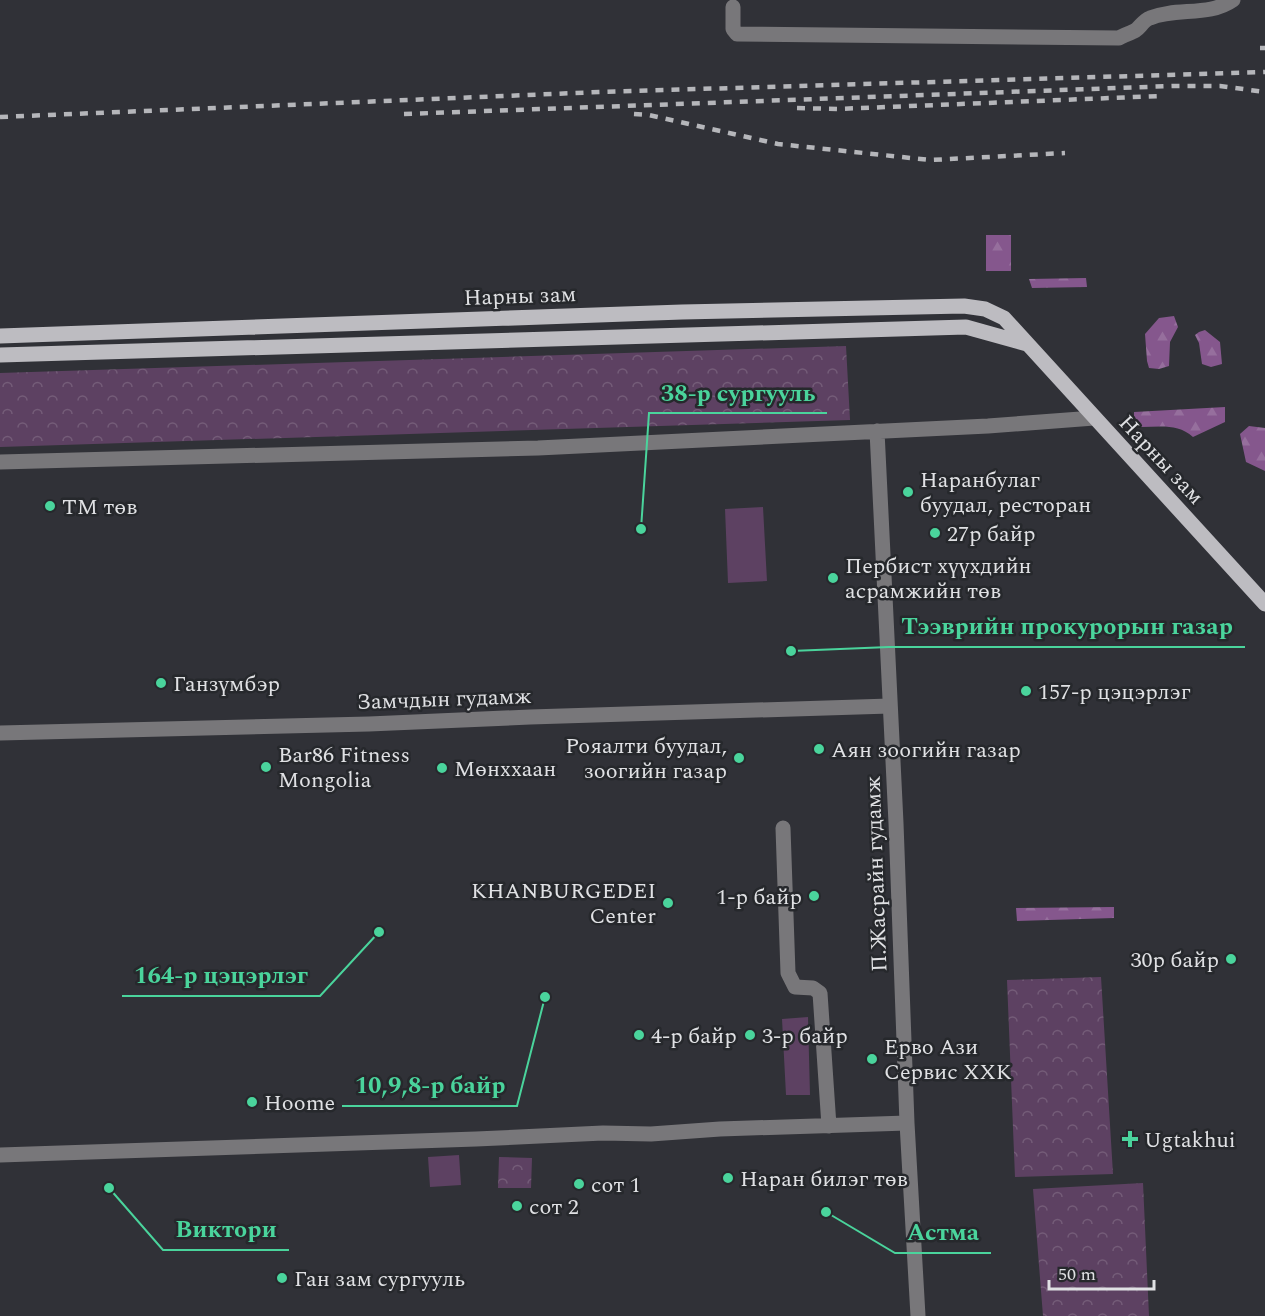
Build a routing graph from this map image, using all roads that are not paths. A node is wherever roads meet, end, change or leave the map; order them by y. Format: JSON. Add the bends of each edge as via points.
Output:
{"nodes":[{"id":1,"x":1233,"y":0,"type":"edge"},
{"id":2,"x":733,"y":7,"type":"dead end"},
{"id":3,"x":0,"y":336,"type":"edge"},
{"id":4,"x":1027,"y":344,"type":"junction"},
{"id":5,"x":0,"y":355,"type":"edge"},
{"id":6,"x":1094,"y":418,"type":"junction"},
{"id":7,"x":877,"y":431,"type":"junction"},
{"id":8,"x":0,"y":462,"type":"edge"},
{"id":9,"x":1265,"y":604,"type":"edge"},
{"id":10,"x":890,"y":706,"type":"junction"},
{"id":11,"x":0,"y":733,"type":"edge"},
{"id":12,"x":783,"y":828,"type":"dead end"},
{"id":13,"x":907,"y":1123,"type":"junction"},
{"id":14,"x":829,"y":1126,"type":"junction"},
{"id":15,"x":0,"y":1155,"type":"edge"},
{"id":16,"x":918,"y":1316,"type":"edge"}],
"edges":[{"from":1,"to":2,"type":"street","via":[[1226,5],[1148,18],[1119,38],[737,34],[733,29]]},
{"from":3,"to":4,"type":"main road","name":"Нарны зам","via":[[964,306],[985,309],[1004,318]]},
{"from":4,"to":5,"type":"main road","name":"Нарны зам","via":[[966,327]]},
{"from":4,"to":6,"type":"main road","name":"Нарны зам"},
{"from":6,"to":7,"type":"street"},
{"from":6,"to":9,"type":"main road","name":"Нарны зам"},
{"from":7,"to":8,"type":"street","via":[[538,448]]},
{"from":7,"to":10,"type":"street","name":"П.Жасрайн гудамж"},
{"from":10,"to":11,"type":"street","name":"Замчдын гудамж"},
{"from":10,"to":13,"type":"street","name":"П.Жасрайн гудамж"},
{"from":12,"to":14,"type":"street","via":[[788,973],[795,987],[813,988],[820,993]]},
{"from":13,"to":14,"type":"street"},
{"from":13,"to":16,"type":"street","name":"П.Жасрайн гудамж"},
{"from":14,"to":15,"type":"street"}]}
